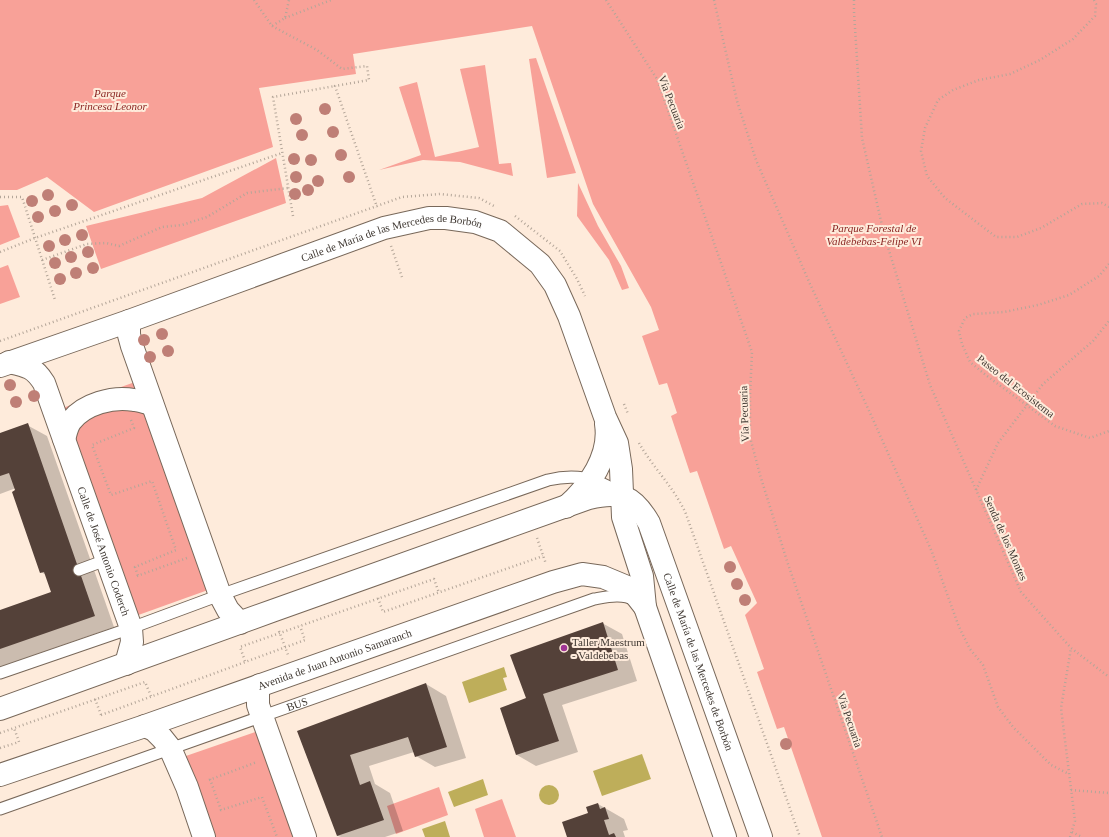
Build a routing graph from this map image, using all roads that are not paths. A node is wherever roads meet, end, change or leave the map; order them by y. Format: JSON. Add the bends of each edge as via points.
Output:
{"nodes":[{"id":1,"x":129,"y":321,"type":"junction"},
{"id":2,"x":5,"y":364,"type":"edge"},
{"id":3,"x":152,"y":404,"type":"junction"},
{"id":4,"x":605,"y":417,"type":"junction"},
{"id":5,"x":64,"y":439,"type":"junction"},
{"id":6,"x":591,"y":479,"type":"junction"},
{"id":7,"x":622,"y":496,"type":"junction"},
{"id":8,"x":566,"y":507,"type":"junction"},
{"id":9,"x":106,"y":560,"type":"junction"},
{"id":10,"x":79,"y":570,"type":"dead end"},
{"id":11,"x":220,"y":595,"type":"junction"},
{"id":12,"x":648,"y":615,"type":"junction"},
{"id":13,"x":240,"y":623,"type":"junction"},
{"id":14,"x":131,"y":628,"type":"junction"},
{"id":15,"x":126,"y":664,"type":"junction"},
{"id":16,"x":0,"y":673,"type":"edge"},
{"id":17,"x":260,"y":685,"type":"junction"},
{"id":18,"x":0,"y":709,"type":"edge"},
{"id":19,"x":262,"y":716,"type":"junction"},
{"id":20,"x":145,"y":726,"type":"junction"},
{"id":21,"x":170,"y":748,"type":"junction"},
{"id":22,"x":0,"y":775,"type":"edge"},
{"id":23,"x":0,"y":809,"type":"edge"},
{"id":24,"x":204,"y":837,"type":"edge"},
{"id":25,"x":305,"y":837,"type":"edge"},
{"id":26,"x":725,"y":837,"type":"edge"},
{"id":27,"x":761,"y":837,"type":"edge"}],
"edges":[{"from":1,"to":2,"type":"street","name":"Calle de María de las Mercedes de Borbón"},
{"from":1,"to":3,"type":"street","via":[[132,346]]},
{"from":1,"to":4,"type":"street","name":"Calle de María de las Mercedes de Borbón","via":[[384,228],[429,218],[475,222],[500,231],[540,264],[555,285],[569,316]]},
{"from":2,"to":5,"type":"street","name":"Calle de José Antonio Coderch","via":[[29,367],[38,374],[44,383]]},
{"from":3,"to":5,"type":"street","via":[[133,399],[98,403],[70,422]]},
{"from":3,"to":11,"type":"street"},
{"from":4,"to":6,"type":"street","via":[[605,448]]},
{"from":4,"to":7,"type":"street","name":"Calle de María de las Mercedes de Borbón","via":[[618,451]]},
{"from":5,"to":9,"type":"street","name":"Calle de José Antonio Coderch"},
{"from":6,"to":7,"type":"lane","via":[[607,485]]},
{"from":6,"to":8,"type":"street"},
{"from":6,"to":11,"type":"lane","via":[[561,477],[548,480]]},
{"from":7,"to":8,"type":"street","via":[[604,495]]},
{"from":7,"to":12,"type":"street","name":"Calle de María de las Mercedes de Borbón","via":[[623,518],[642,576]]},
{"from":7,"to":27,"type":"street","name":"Calle de María de las Mercedes de Borbón","via":[[633,501],[649,523]]},
{"from":8,"to":13,"type":"street"},
{"from":9,"to":10,"type":"lane"},
{"from":9,"to":14,"type":"street","name":"Calle de José Antonio Coderch"},
{"from":11,"to":13,"type":"street","via":[[228,610]]},
{"from":11,"to":14,"type":"lane"},
{"from":12,"to":17,"type":"street","name":"Avenida de Juan Antonio Samaranch","via":[[627,587],[603,577],[582,574]]},
{"from":12,"to":19,"type":"lane","name":"BUS","via":[[631,598],[612,596],[594,599]]},
{"from":12,"to":26,"type":"street","name":"Calle de María de las Mercedes de Borbón"},
{"from":13,"to":15,"type":"street"},
{"from":14,"to":15,"type":"street","name":"Calle de José Antonio Coderch","via":[[132,642]]},
{"from":14,"to":16,"type":"lane"},
{"from":15,"to":18,"type":"street"},
{"from":17,"to":19,"type":"street","via":[[258,705]]},
{"from":17,"to":20,"type":"street","name":"Avenida de Juan Antonio Samaranch"},
{"from":19,"to":21,"type":"lane","name":"BUS"},
{"from":19,"to":25,"type":"street"},
{"from":20,"to":21,"type":"street","via":[[154,730]]},
{"from":20,"to":22,"type":"street","name":"Avenida de Juan Antonio Samaranch"},
{"from":21,"to":23,"type":"lane","name":"BUS"},
{"from":21,"to":24,"type":"street"}]}
